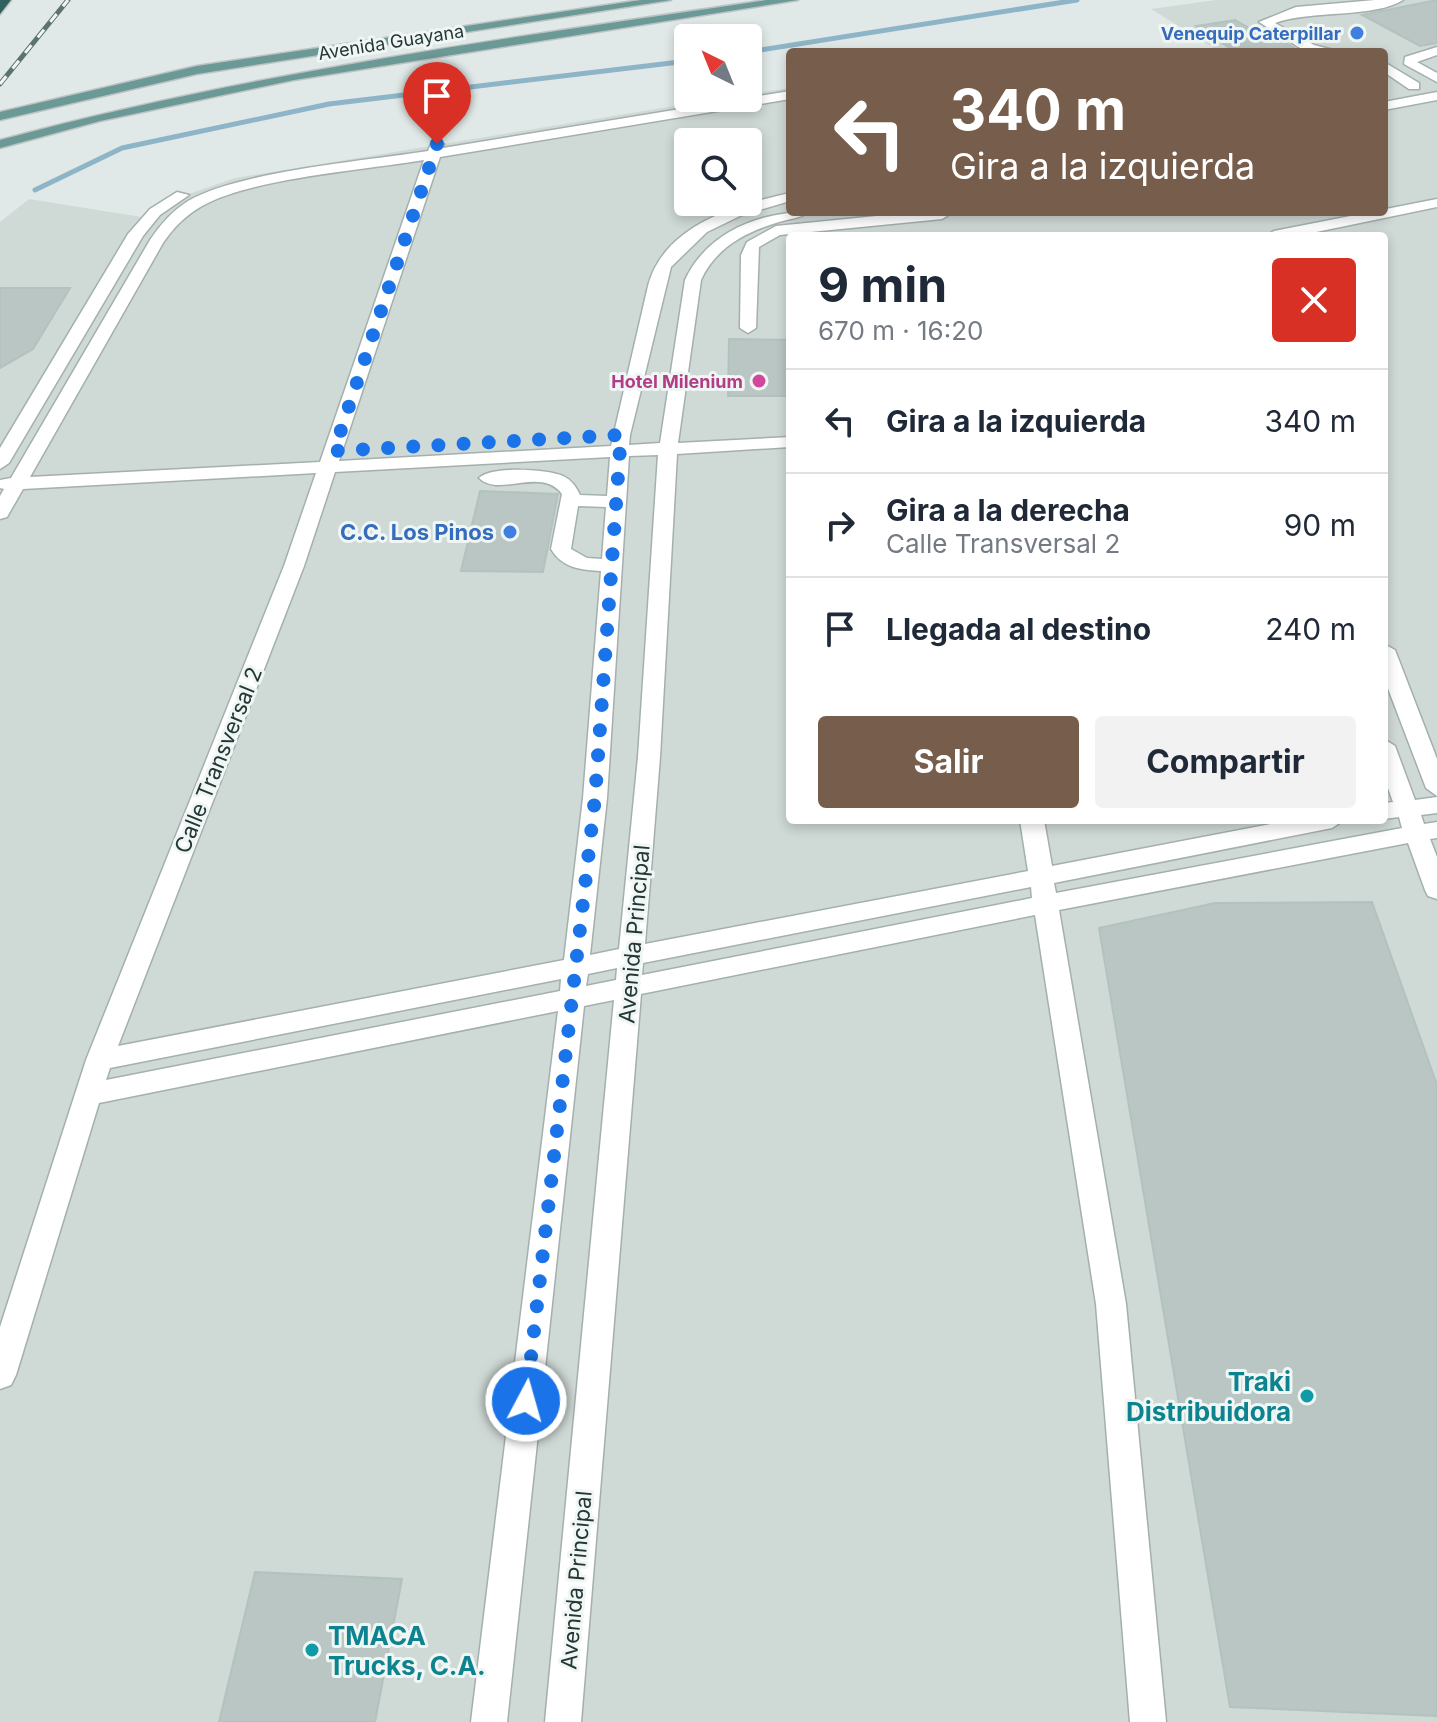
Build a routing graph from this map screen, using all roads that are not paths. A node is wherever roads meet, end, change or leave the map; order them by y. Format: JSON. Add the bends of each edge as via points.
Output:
{"nodes":[{"id":1,"x":5,"y":0,"type":"edge"},
{"id":2,"x":665,"y":0,"type":"edge"},
{"id":3,"x":792,"y":0,"type":"edge"},
{"id":4,"x":1397,"y":0,"type":"edge"},
{"id":5,"x":0,"y":10,"type":"edge"},
{"id":6,"x":1310,"y":48,"type":"edge"},
{"id":7,"x":1437,"y":51,"type":"edge"},
{"id":8,"x":1388,"y":69,"type":"edge"},
{"id":9,"x":1437,"y":80,"type":"edge"},
{"id":10,"x":1414,"y":86,"type":"junction"},
{"id":11,"x":786,"y":89,"type":"edge"},
{"id":12,"x":1388,"y":90,"type":"edge"},
{"id":13,"x":762,"y":92,"type":"edge"},
{"id":14,"x":786,"y":96,"type":"edge"},
{"id":15,"x":1437,"y":96,"type":"edge"},
{"id":16,"x":1388,"y":105,"type":"edge"},
{"id":17,"x":674,"y":107,"type":"edge"},
{"id":18,"x":0,"y":116,"type":"edge"},
{"id":19,"x":0,"y":144,"type":"edge"},
{"id":20,"x":436,"y":149,"type":"junction"},
{"id":21,"x":786,"y":198,"type":"edge"},
{"id":22,"x":1437,"y":203,"type":"edge"},
{"id":23,"x":168,"y":211,"type":"junction"},
{"id":24,"x":1388,"y":213,"type":"edge"},
{"id":25,"x":789,"y":216,"type":"edge"},
{"id":26,"x":913,"y":216,"type":"edge"},
{"id":27,"x":1373,"y":216,"type":"edge"},
{"id":28,"x":1437,"y":216,"type":"edge"},
{"id":29,"x":1294,"y":232,"type":"edge"},
{"id":30,"x":1363,"y":232,"type":"edge"},
{"id":31,"x":138,"y":274,"type":"junction"},
{"id":32,"x":111,"y":275,"type":"junction"},
{"id":33,"x":748,"y":328,"type":"dead end"},
{"id":34,"x":48,"y":381,"type":"junction"},
{"id":35,"x":76,"y":381,"type":"junction"},
{"id":36,"x":786,"y":427,"type":"edge"},
{"id":37,"x":668,"y":440,"type":"junction"},
{"id":38,"x":622,"y":442,"type":"junction"},
{"id":39,"x":786,"y":442,"type":"edge"},
{"id":40,"x":332,"y":458,"type":"junction"},
{"id":41,"x":0,"y":466,"type":"edge"},
{"id":42,"x":15,"y":478,"type":"edge"},
{"id":43,"x":488,"y":478,"type":"dead end"},
{"id":44,"x":570,"y":500,"type":"junction"},
{"id":45,"x":616,"y":502,"type":"junction"},
{"id":46,"x":0,"y":513,"type":"edge"},
{"id":47,"x":612,"y":566,"type":"junction"},
{"id":48,"x":1388,"y":660,"type":"edge"},
{"id":49,"x":1388,"y":769,"type":"edge"},
{"id":50,"x":1437,"y":788,"type":"edge"},
{"id":51,"x":1437,"y":805,"type":"edge"},
{"id":52,"x":1395,"y":809,"type":"edge"},
{"id":53,"x":1033,"y":824,"type":"edge"},
{"id":54,"x":1312,"y":824,"type":"edge"},
{"id":55,"x":1426,"y":831,"type":"edge"},
{"id":56,"x":1041,"y":877,"type":"junction"},
{"id":57,"x":1437,"y":890,"type":"edge"},
{"id":58,"x":1046,"y":907,"type":"junction"},
{"id":59,"x":632,"y":956,"type":"junction"},
{"id":60,"x":575,"y":967,"type":"junction"},
{"id":61,"x":629,"y":990,"type":"junction"},
{"id":62,"x":572,"y":1001,"type":"junction"},
{"id":63,"x":372,"y":1006,"type":"junction"},
{"id":64,"x":368,"y":1041,"type":"junction"},
{"id":65,"x":99,"y":1060,"type":"junction"},
{"id":66,"x":90,"y":1094,"type":"junction"},
{"id":67,"x":0,"y":1375,"type":"edge"},
{"id":68,"x":489,"y":1722,"type":"edge"},
{"id":69,"x":563,"y":1722,"type":"edge"},
{"id":70,"x":1148,"y":1722,"type":"edge"}],
"edges":[{"from":1,"to":5,"type":"highway"},
{"from":2,"to":18,"type":"main road","name":"Avenida Guayana","via":[[197,70]]},
{"from":3,"to":19,"type":"main road","name":"Avenida Guayana","via":[[279,78]]},
{"from":4,"to":6,"type":"street","via":[[1296,11],[1265,22]]},
{"from":7,"to":9,"type":"street","via":[[1410,60]]},
{"from":8,"to":10,"type":"street"},
{"from":9,"to":10,"type":"street"},
{"from":10,"to":12,"type":"street"},
{"from":11,"to":13,"type":"street"},
{"from":14,"to":20,"type":"street"},
{"from":15,"to":16,"type":"street"},
{"from":17,"to":20,"type":"street"},
{"from":20,"to":23,"type":"street","via":[[234,188]]},
{"from":20,"to":40,"type":"street","name":"Calle Transversal 2"},
{"from":21,"to":38,"type":"street","via":[[717,223],[668,259],[657,284]]},
{"from":22,"to":24,"type":"street"},
{"from":23,"to":31,"type":"street"},
{"from":23,"to":32,"type":"street","via":[[143,224]]},
{"from":25,"to":37,"type":"street","name":"Avenida Principal","via":[[734,235],[696,269]]},
{"from":26,"to":33,"type":"street","via":[[789,229],[760,238],[749,255]]},
{"from":27,"to":29,"type":"street"},
{"from":28,"to":30,"type":"street"},
{"from":31,"to":32,"type":"street"},
{"from":31,"to":35,"type":"street"},
{"from":32,"to":34,"type":"street"},
{"from":34,"to":35,"type":"street"},
{"from":34,"to":41,"type":"street"},
{"from":35,"to":42,"type":"street"},
{"from":36,"to":37,"type":"street"},
{"from":37,"to":38,"type":"street"},
{"from":37,"to":39,"type":"street"},
{"from":37,"to":59,"type":"street","name":"Avenida Principal"},
{"from":38,"to":40,"type":"street"},
{"from":38,"to":45,"type":"street"},
{"from":40,"to":42,"type":"street"},
{"from":40,"to":65,"type":"street","name":"Calle Transversal 2"},
{"from":41,"to":42,"type":"street"},
{"from":42,"to":46,"type":"street"},
{"from":43,"to":44,"type":"street","via":[[549,477],[568,487]]},
{"from":44,"to":45,"type":"street"},
{"from":44,"to":47,"type":"street","via":[[561,549],[565,556],[583,564]]},
{"from":45,"to":47,"type":"street"},
{"from":47,"to":60,"type":"street","via":[[595,798]]},
{"from":48,"to":50,"type":"street"},
{"from":49,"to":52,"type":"street"},
{"from":51,"to":52,"type":"street"},
{"from":52,"to":55,"type":"street"},
{"from":53,"to":56,"type":"street"},
{"from":54,"to":56,"type":"street"},
{"from":55,"to":57,"type":"street"},
{"from":55,"to":58,"type":"street"},
{"from":56,"to":58,"type":"street"},
{"from":56,"to":59,"type":"street"},
{"from":58,"to":61,"type":"street"},
{"from":58,"to":70,"type":"street","via":[[1111,1304]]},
{"from":59,"to":60,"type":"street"},
{"from":59,"to":61,"type":"street","name":"Avenida Principal"},
{"from":60,"to":62,"type":"street"},
{"from":60,"to":63,"type":"street"},
{"from":61,"to":62,"type":"street"},
{"from":61,"to":69,"type":"street","name":"Avenida Principal"},
{"from":62,"to":64,"type":"street"},
{"from":62,"to":68,"type":"street"},
{"from":63,"to":64,"type":"street"},
{"from":63,"to":65,"type":"street"},
{"from":64,"to":66,"type":"street"},
{"from":65,"to":66,"type":"street","name":"Calle Transversal 2"},
{"from":66,"to":67,"type":"street","name":"Calle Transversal 2"}]}
